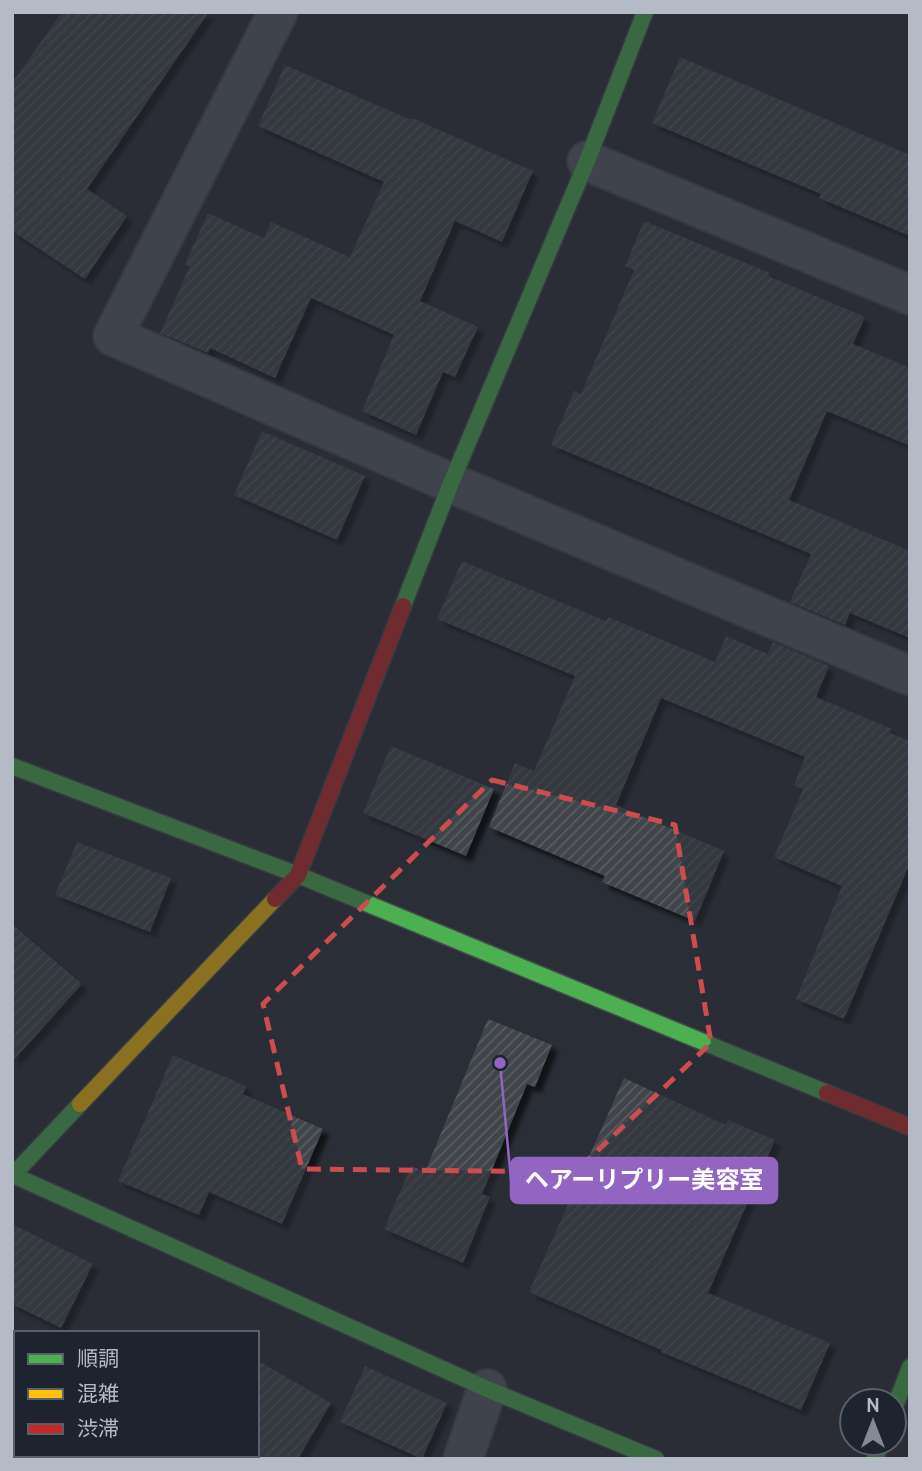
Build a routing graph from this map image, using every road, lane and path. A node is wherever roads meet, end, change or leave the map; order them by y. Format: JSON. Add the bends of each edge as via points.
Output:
{"nodes":[{"id":1,"x":278,"y":12,"type":"edge"},
{"id":2,"x":645,"y":12,"type":"edge"},
{"id":3,"x":587,"y":161,"type":"junction"},
{"id":4,"x":910,"y":295,"type":"edge"},
{"id":5,"x":450,"y":483,"type":"junction"},
{"id":6,"x":910,"y":676,"type":"edge"},
{"id":7,"x":12,"y":766,"type":"edge"},
{"id":8,"x":298,"y":875,"type":"junction"},
{"id":9,"x":910,"y":1127,"type":"edge"},
{"id":10,"x":910,"y":1367,"type":"edge"},
{"id":11,"x":902,"y":1387,"type":"edge"},
{"id":12,"x":487,"y":1389,"type":"junction"},
{"id":13,"x":463,"y":1459,"type":"edge"},
{"id":14,"x":656,"y":1459,"type":"edge"}],
"edges":[{"from":1,"to":5,"type":"street","via":[[113,337]]},
{"from":2,"to":3,"type":"street"},
{"from":3,"to":4,"type":"street"},
{"from":3,"to":5,"type":"street"},
{"from":5,"to":6,"type":"street"},
{"from":5,"to":8,"type":"street"},
{"from":7,"to":8,"type":"street"},
{"from":8,"to":9,"type":"street"},
{"from":8,"to":12,"type":"street","via":[[13,1175]]},
{"from":10,"to":11,"type":"street"},
{"from":12,"to":13,"type":"street"},
{"from":12,"to":14,"type":"street"}]}
